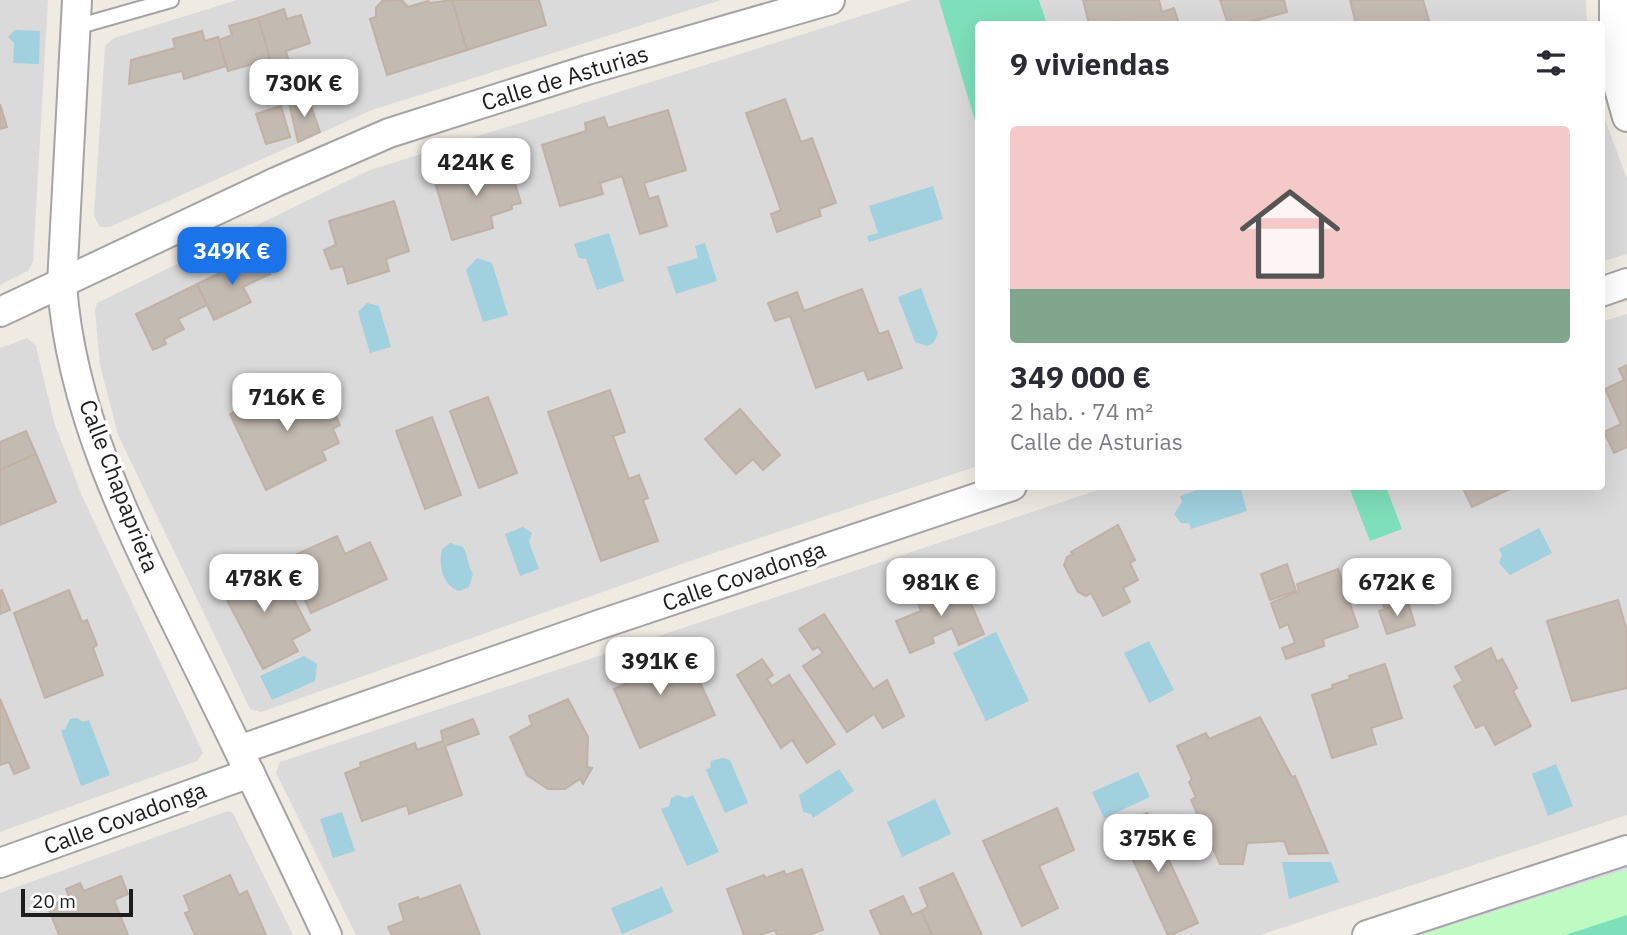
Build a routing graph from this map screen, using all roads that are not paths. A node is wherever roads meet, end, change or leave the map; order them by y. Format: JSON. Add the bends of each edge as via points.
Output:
{"nodes":[{"id":1,"x":171,"y":0,"type":"edge"},
{"id":2,"x":830,"y":0,"type":"edge"},
{"id":3,"x":1614,"y":0,"type":"edge"},
{"id":4,"x":76,"y":14,"type":"edge"},
{"id":5,"x":1627,"y":117,"type":"edge"},
{"id":6,"x":1627,"y":283,"type":"edge"},
{"id":7,"x":62,"y":284,"type":"junction"},
{"id":8,"x":1605,"y":291,"type":"edge"},
{"id":9,"x":0,"y":312,"type":"edge"},
{"id":10,"x":1000,"y":490,"type":"edge"},
{"id":11,"x":244,"y":762,"type":"junction"},
{"id":12,"x":1627,"y":850,"type":"edge"},
{"id":13,"x":0,"y":863,"type":"edge"},
{"id":14,"x":327,"y":935,"type":"edge"},
{"id":15,"x":1367,"y":935,"type":"edge"}],
"edges":[{"from":1,"to":4,"type":"lane"},
{"from":2,"to":7,"type":"street","name":"Calle de Asturias","via":[[389,133]]},
{"from":3,"to":5,"type":"street","via":[[1614,71]]},
{"from":4,"to":7,"type":"street","name":"Calle Chapaprieta"},
{"from":6,"to":8,"type":"street"},
{"from":7,"to":9,"type":"street","name":"Calle de Asturias"},
{"from":7,"to":11,"type":"street","name":"Calle Chapaprieta","via":[[76,373],[100,448],[152,574]]},
{"from":10,"to":11,"type":"street","name":"Calle Covadonga","via":[[601,624]]},
{"from":11,"to":13,"type":"street","name":"Calle Covadonga"},
{"from":11,"to":14,"type":"street","name":"Calle Chapaprieta"},
{"from":12,"to":15,"type":"street"}]}
